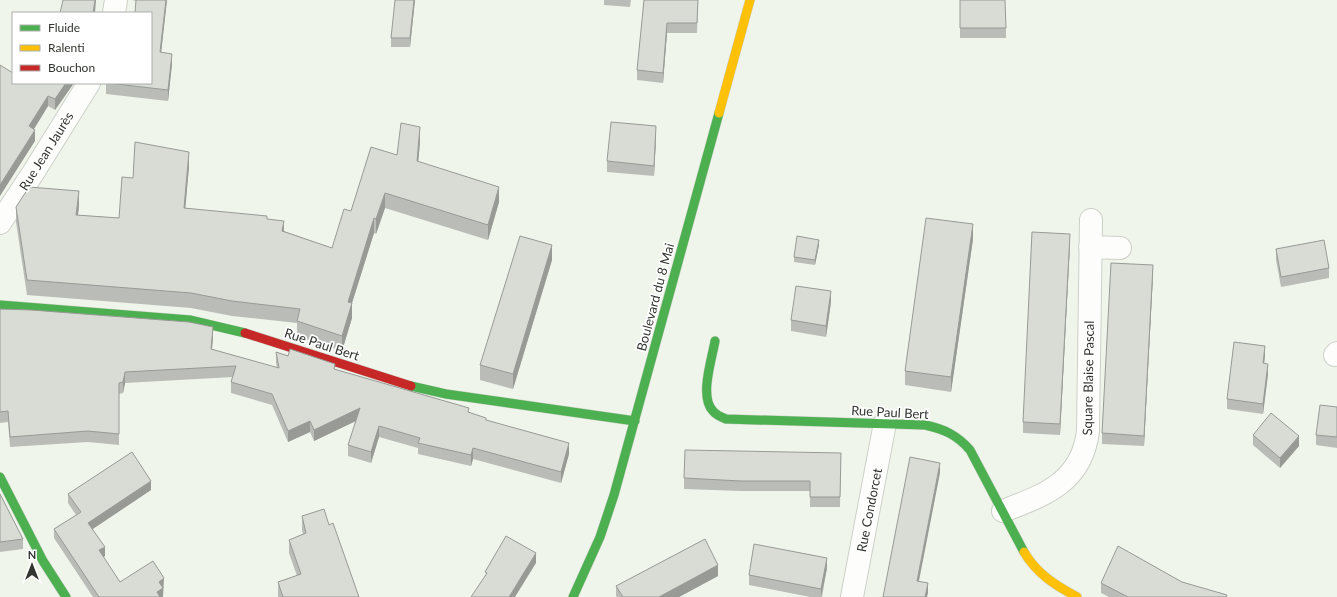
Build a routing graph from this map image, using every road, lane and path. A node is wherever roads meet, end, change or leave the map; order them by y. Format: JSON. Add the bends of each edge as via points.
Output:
{"nodes":[{"id":1,"x":116,"y":0,"type":"edge"},
{"id":2,"x":750,"y":0,"type":"edge"},
{"id":3,"x":114,"y":12,"type":"edge"},
{"id":4,"x":88,"y":84,"type":"edge"},
{"id":5,"x":1091,"y":220,"type":"dead end"},
{"id":6,"x":1,"y":221,"type":"edge"},
{"id":7,"x":1090,"y":247,"type":"junction"},
{"id":8,"x":1120,"y":248,"type":"dead end"},
{"id":9,"x":0,"y":305,"type":"edge"},
{"id":10,"x":715,"y":341,"type":"dead end"},
{"id":11,"x":635,"y":421,"type":"junction"},
{"id":12,"x":885,"y":423,"type":"junction"},
{"id":13,"x":0,"y":477,"type":"edge"},
{"id":14,"x":1003,"y":511,"type":"junction"},
{"id":15,"x":66,"y":597,"type":"edge"},
{"id":16,"x":573,"y":597,"type":"edge"},
{"id":17,"x":852,"y":597,"type":"edge"},
{"id":18,"x":1078,"y":597,"type":"edge"}],
"edges":[{"from":1,"to":3,"type":"street"},
{"from":2,"to":11,"type":"street","name":"Boulevard du 8 Mai"},
{"from":4,"to":6,"type":"street","name":"Rue Jean Jaurès"},
{"from":5,"to":7,"type":"street","name":"Square Blaise Pascal"},
{"from":7,"to":8,"type":"street"},
{"from":7,"to":14,"type":"street","name":"Square Blaise Pascal","via":[[1088,431],[1084,453],[1073,472],[1053,488],[1043,495]]},
{"from":9,"to":11,"type":"street","name":"Rue Paul Bert","via":[[190,320],[242,332],[428,390]]},
{"from":10,"to":12,"type":"street","name":"Rue Paul Bert","via":[[706,390],[709,407],[719,417]]},
{"from":11,"to":16,"type":"street","name":"Boulevard du 8 Mai","via":[[600,537]]},
{"from":12,"to":14,"type":"street","name":"Rue Paul Bert","via":[[925,425],[944,429],[958,437],[970,450]]},
{"from":12,"to":17,"type":"street","name":"Rue Condorcet"},
{"from":13,"to":15,"type":"street","via":[[43,561]]},
{"from":14,"to":18,"type":"street","name":"Rue Paul Bert","via":[[1038,572],[1056,586]]}]}
